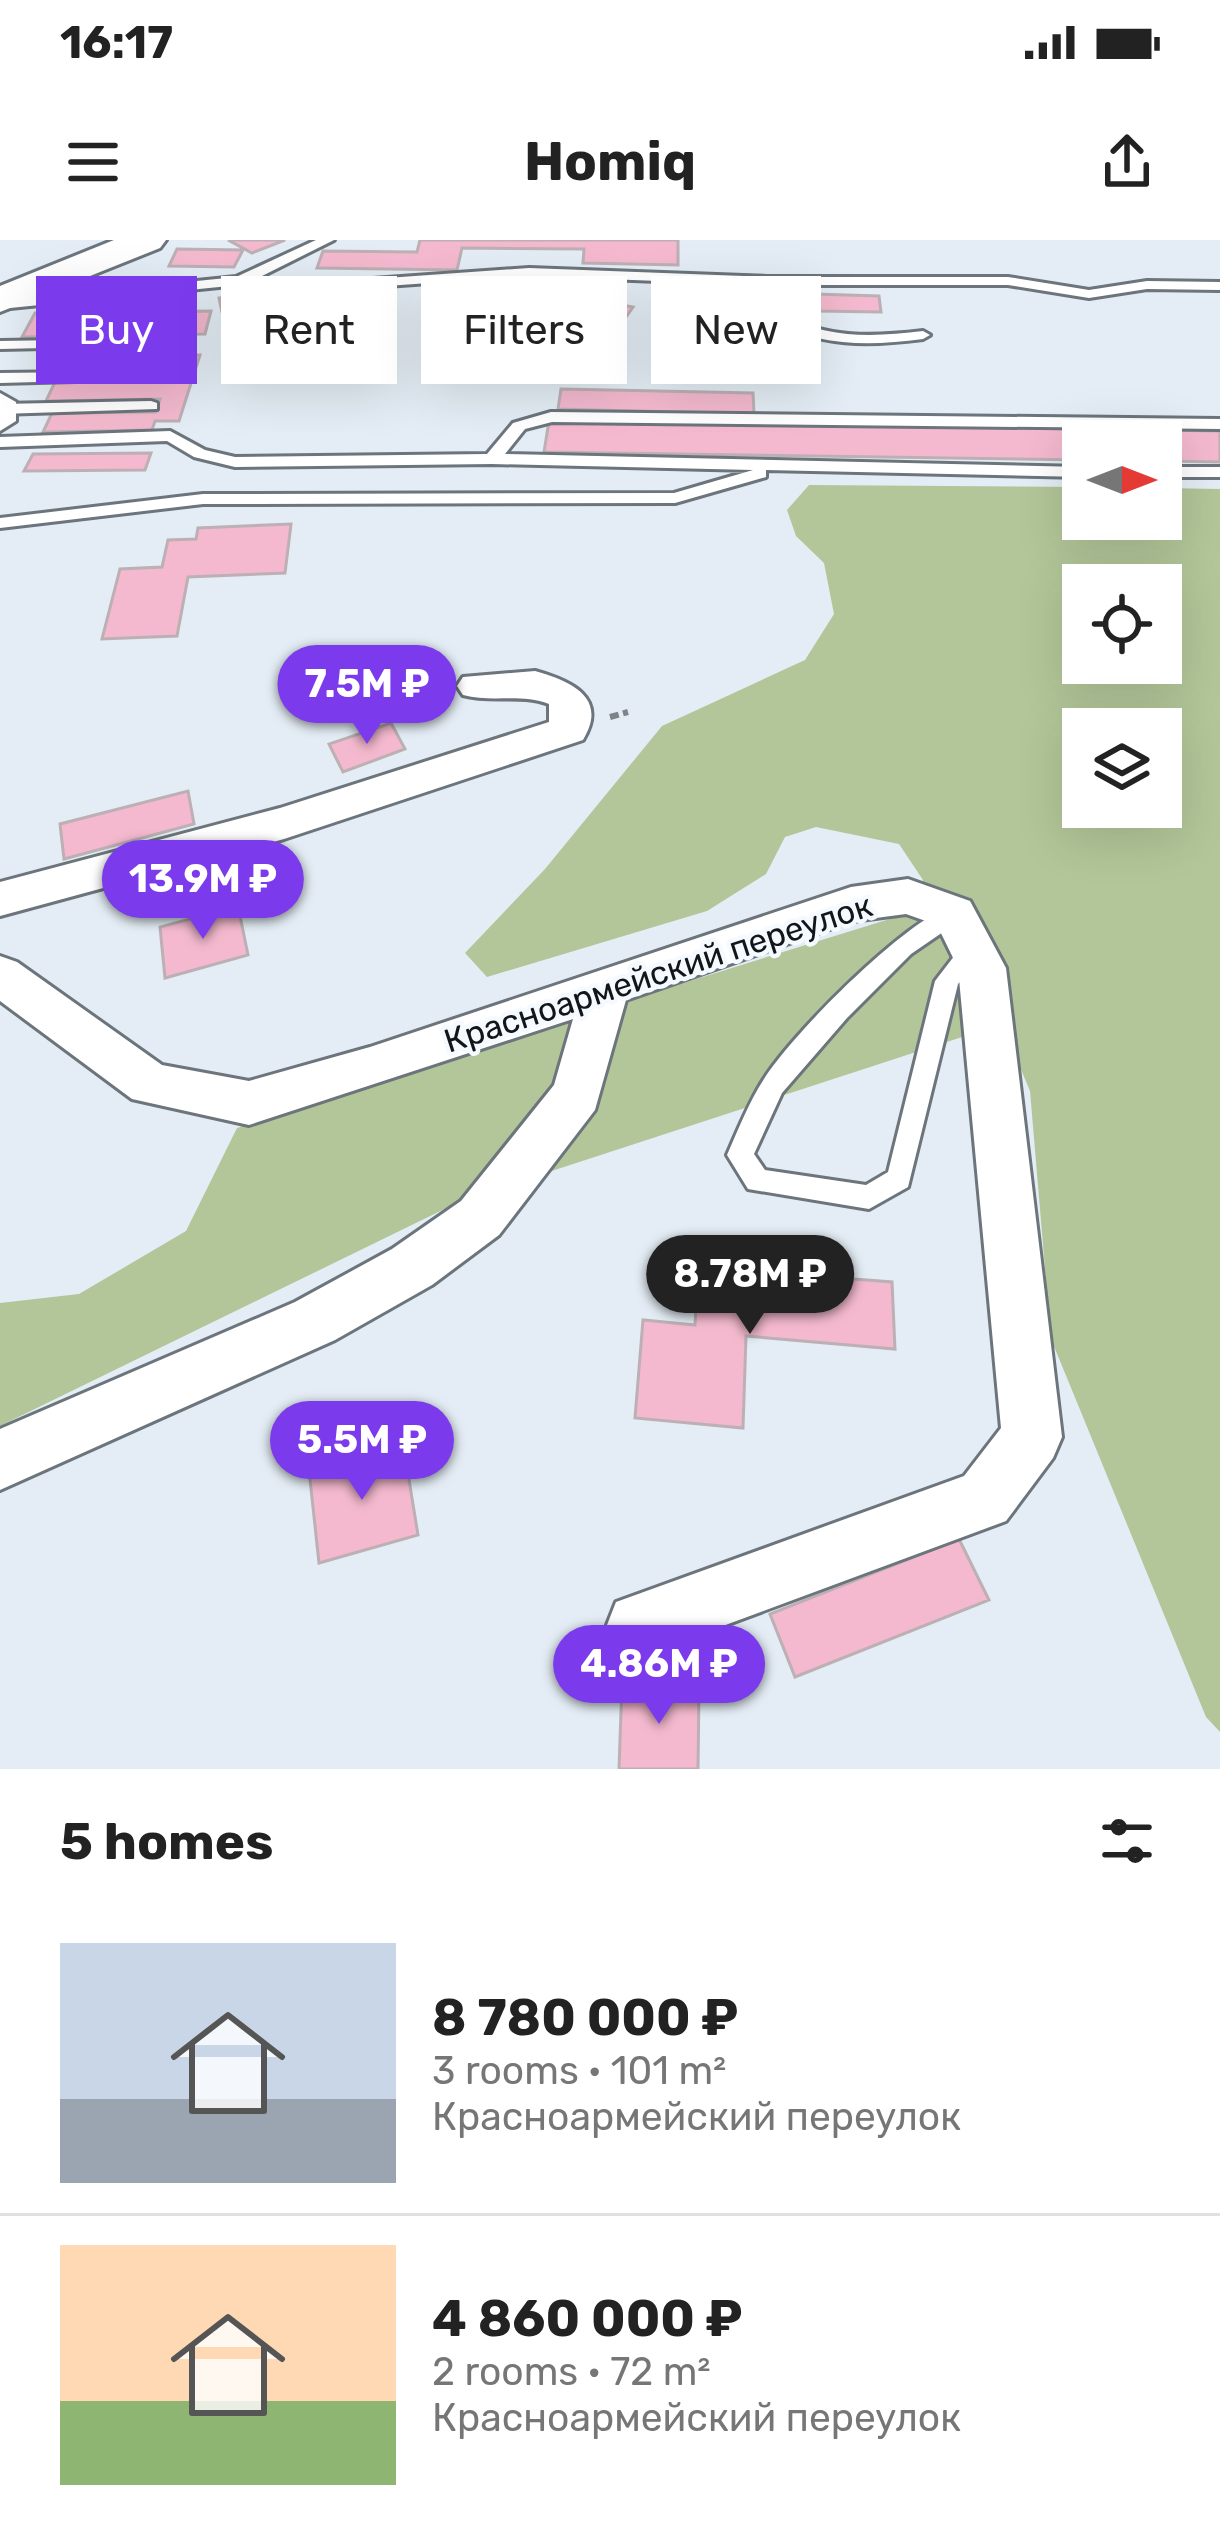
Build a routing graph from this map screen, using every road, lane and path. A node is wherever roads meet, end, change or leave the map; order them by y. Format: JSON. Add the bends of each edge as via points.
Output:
{"nodes":[{"id":1,"x":147,"y":240,"type":"edge"},
{"id":2,"x":327,"y":240,"type":"edge"},
{"id":3,"x":250,"y":276,"type":"edge"},
{"id":4,"x":651,"y":277,"type":"edge"},
{"id":5,"x":397,"y":281,"type":"edge"},
{"id":6,"x":821,"y":281,"type":"edge"},
{"id":7,"x":221,"y":283,"type":"edge"},
{"id":8,"x":1220,"y":286,"type":"edge"},
{"id":9,"x":0,"y":302,"type":"edge"},
{"id":10,"x":821,"y":334,"type":"edge"},
{"id":11,"x":923,"y":334,"type":"dead end"},
{"id":12,"x":36,"y":344,"type":"edge"},
{"id":13,"x":0,"y":345,"type":"edge"},
{"id":14,"x":36,"y":377,"type":"edge"},
{"id":15,"x":0,"y":378,"type":"edge"},
{"id":16,"x":1,"y":406,"type":"edge"},
{"id":17,"x":151,"y":406,"type":"dead end"},
{"id":18,"x":0,"y":421,"type":"edge"},
{"id":19,"x":1220,"y":424,"type":"edge"},
{"id":20,"x":0,"y":442,"type":"edge"},
{"id":21,"x":492,"y":459,"type":"junction"},
{"id":22,"x":773,"y":467,"type":"junction"},
{"id":23,"x":1062,"y":472,"type":"edge"},
{"id":24,"x":1182,"y":472,"type":"edge"},
{"id":25,"x":1220,"y":472,"type":"edge"},
{"id":26,"x":0,"y":524,"type":"edge"},
{"id":27,"x":477,"y":686,"type":"dead end"},
{"id":28,"x":0,"y":898,"type":"edge"},
{"id":29,"x":964,"y":931,"type":"junction"},
{"id":30,"x":0,"y":975,"type":"edge"},
{"id":31,"x":605,"y":989,"type":"junction"},
{"id":32,"x":0,"y":1460,"type":"edge"},
{"id":33,"x":639,"y":1625,"type":"dead end"}],
"edges":[{"from":1,"to":9,"type":"main road"},
{"from":2,"to":3,"type":"lane"},
{"from":4,"to":5,"type":"lane","via":[[529,272]]},
{"from":6,"to":8,"type":"lane","via":[[1008,281],[1089,294]]},
{"from":7,"to":9,"type":"lane"},
{"from":10,"to":11,"type":"lane","via":[[882,340]]},
{"from":12,"to":13,"type":"lane"},
{"from":14,"to":15,"type":"lane"},
{"from":16,"to":17,"type":"lane"},
{"from":16,"to":18,"type":"street"},
{"from":19,"to":21,"type":"lane","via":[[551,416],[519,426]]},
{"from":20,"to":21,"type":"lane","via":[[170,436],[235,462]]},
{"from":21,"to":22,"type":"lane"},
{"from":22,"to":23,"type":"lane"},
{"from":22,"to":26,"type":"lane","via":[[676,498],[203,499]]},
{"from":24,"to":25,"type":"lane"},
{"from":27,"to":28,"type":"street","via":[[535,684],[569,697],[569,730],[284,823]]},
{"from":29,"to":29,"type":"lane","via":[[903,947],[773,1086],[740,1155],[757,1181],[869,1197],[899,1179]]},
{"from":29,"to":31,"type":"street","name":"Красноармейский переулок","via":[[908,896],[851,904]]},
{"from":29,"to":33,"type":"street","via":[[982,968],[1032,1437],[984,1499]]},
{"from":30,"to":31,"type":"street","name":"Красноармейский переулок","via":[[150,1084],[249,1103]]},
{"from":31,"to":32,"type":"street","via":[[577,1095],[480,1218],[315,1321]]}]}
